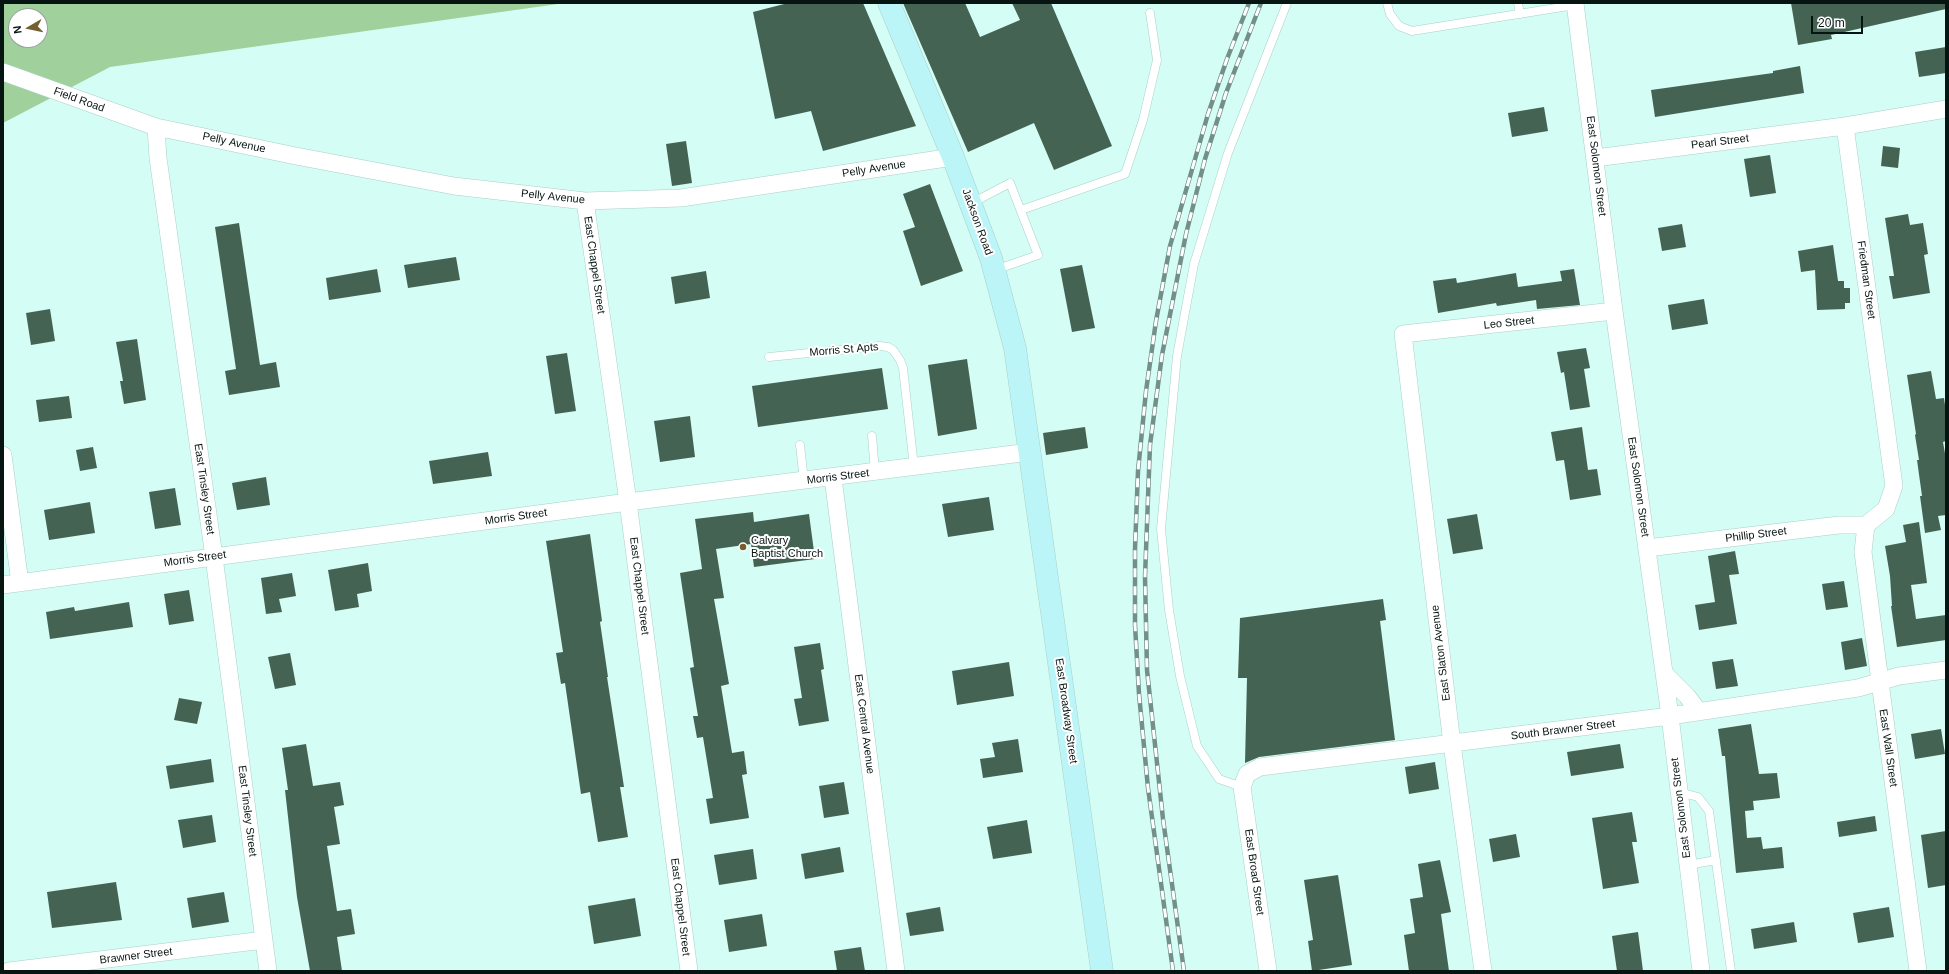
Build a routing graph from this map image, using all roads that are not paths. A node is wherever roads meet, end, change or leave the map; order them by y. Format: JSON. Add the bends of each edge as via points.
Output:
{"nodes":[{"id":1,"x":889,"y":3,"type":"edge"},
{"id":2,"x":1286,"y":3,"type":"edge"},
{"id":3,"x":1387,"y":3,"type":"edge"},
{"id":4,"x":1518,"y":3,"type":"edge"},
{"id":5,"x":1575,"y":4,"type":"edge"},
{"id":6,"x":1150,"y":13,"type":"dead end"},
{"id":7,"x":1520,"y":14,"type":"junction"},
{"id":8,"x":3,"y":72,"type":"edge"},
{"id":9,"x":1946,"y":109,"type":"edge"},
{"id":10,"x":1844,"y":126,"type":"junction"},
{"id":11,"x":156,"y":127,"type":"junction"},
{"id":12,"x":953,"y":157,"type":"junction"},
{"id":13,"x":1595,"y":158,"type":"junction"},
{"id":14,"x":585,"y":201,"type":"junction"},
{"id":15,"x":970,"y":203,"type":"junction"},
{"id":16,"x":1021,"y":210,"type":"junction"},
{"id":17,"x":994,"y":270,"type":"junction"},
{"id":18,"x":1614,"y":311,"type":"junction"},
{"id":19,"x":1403,"y":334,"type":"joint"},
{"id":20,"x":769,"y":357,"type":"dead end"},
{"id":21,"x":872,"y":436,"type":"dead end"},
{"id":22,"x":800,"y":445,"type":"dead end"},
{"id":23,"x":1030,"y":452,"type":"junction"},
{"id":24,"x":3,"y":455,"type":"edge"},
{"id":25,"x":914,"y":467,"type":"junction"},
{"id":26,"x":875,"y":472,"type":"junction"},
{"id":27,"x":833,"y":478,"type":"junction"},
{"id":28,"x":804,"y":481,"type":"junction"},
{"id":29,"x":628,"y":502,"type":"junction"},
{"id":30,"x":1866,"y":525,"type":"junction"},
{"id":31,"x":1647,"y":548,"type":"junction"},
{"id":32,"x":214,"y":557,"type":"junction"},
{"id":33,"x":20,"y":583,"type":"junction"},
{"id":34,"x":3,"y":585,"type":"edge"},
{"id":35,"x":1946,"y":670,"type":"edge"},
{"id":36,"x":1664,"y":673,"type":"junction"},
{"id":37,"x":1879,"y":682,"type":"junction"},
{"id":38,"x":1699,"y":712,"type":"junction"},
{"id":39,"x":1670,"y":716,"type":"junction"},
{"id":40,"x":1452,"y":744,"type":"junction"},
{"id":41,"x":1245,"y":781,"type":"junction"},
{"id":42,"x":1679,"y":792,"type":"junction"},
{"id":43,"x":1716,"y":860,"type":"junction"},
{"id":44,"x":1688,"y":865,"type":"junction"},
{"id":45,"x":264,"y":940,"type":"junction"},
{"id":46,"x":9,"y":971,"type":"edge"},
{"id":47,"x":268,"y":971,"type":"edge"},
{"id":48,"x":688,"y":971,"type":"edge"},
{"id":49,"x":896,"y":971,"type":"edge"},
{"id":50,"x":1102,"y":971,"type":"edge"},
{"id":51,"x":1268,"y":971,"type":"edge"},
{"id":52,"x":1483,"y":971,"type":"edge"},
{"id":53,"x":1701,"y":971,"type":"edge"},
{"id":54,"x":1731,"y":971,"type":"edge"},
{"id":55,"x":1918,"y":971,"type":"edge"}],
"edges":[{"from":1,"to":12,"type":"main road","name":"Jackson Road"},
{"from":2,"to":41,"type":"lane","via":[[1228,153],[1194,264],[1177,356],[1161,529],[1170,617],[1180,676],[1197,746],[1219,778]]},
{"from":3,"to":7,"type":"lane","via":[[1390,14],[1399,26],[1412,31]]},
{"from":4,"to":7,"type":"lane"},
{"from":5,"to":7,"type":"lane"},
{"from":5,"to":13,"type":"street","name":"East Solomon Street"},
{"from":6,"to":16,"type":"lane","via":[[1157,60],[1144,120],[1125,174]]},
{"from":8,"to":11,"type":"street","name":"Field Road"},
{"from":9,"to":10,"type":"street"},
{"from":10,"to":13,"type":"street","name":"Pearl Street"},
{"from":10,"to":30,"type":"street","name":"Friedman Street","via":[[1894,486],[1886,509]]},
{"from":11,"to":14,"type":"street","name":"Pelly Avenue","via":[[454,186]]},
{"from":11,"to":32,"type":"street","name":"East Tinsley Street","via":[[158,158]]},
{"from":12,"to":14,"type":"street","name":"Pelly Avenue","via":[[681,198]]},
{"from":12,"to":15,"type":"main road","name":"Jackson Road"},
{"from":13,"to":18,"type":"street","name":"East Solomon Street"},
{"from":14,"to":29,"type":"street","name":"East Chappel Street"},
{"from":15,"to":16,"type":"lane","via":[[1010,183]]},
{"from":15,"to":17,"type":"main road","name":"Jackson Road"},
{"from":16,"to":17,"type":"lane","via":[[1038,255]]},
{"from":17,"to":23,"type":"main road","name":"Jackson Road","via":[[1015,348]]},
{"from":18,"to":19,"type":"street","name":"Leo Street"},
{"from":18,"to":31,"type":"street","name":"East Solomon Street"},
{"from":19,"to":40,"type":"street","name":"East Slaton Avenue"},
{"from":20,"to":25,"type":"lane","name":"Morris St Apts","via":[[880,346],[893,350],[903,368]]},
{"from":21,"to":26,"type":"lane"},
{"from":22,"to":28,"type":"lane"},
{"from":23,"to":25,"type":"street","name":"Morris Street"},
{"from":23,"to":50,"type":"main road","name":"East Broadway Street"},
{"from":24,"to":33,"type":"street"},
{"from":25,"to":26,"type":"street","name":"Morris Street"},
{"from":26,"to":27,"type":"street","name":"Morris Street"},
{"from":27,"to":28,"type":"street","name":"Morris Street"},
{"from":27,"to":49,"type":"street","name":"East Central Avenue"},
{"from":28,"to":29,"type":"street","name":"Morris Street"},
{"from":29,"to":32,"type":"street","name":"Morris Street"},
{"from":29,"to":48,"type":"street","name":"East Chappel Street"},
{"from":30,"to":31,"type":"street","name":"Phillip Street","via":[[1839,525]]},
{"from":30,"to":37,"type":"street","name":"East Wall Street","via":[[1862,552]]},
{"from":31,"to":36,"type":"street","name":"East Solomon Street"},
{"from":32,"to":33,"type":"street","name":"Morris Street"},
{"from":32,"to":45,"type":"street","name":"East Tinsley Street"},
{"from":33,"to":34,"type":"street","name":"Morris Street"},
{"from":35,"to":37,"type":"street","name":"South Brawner Street","via":[[1899,676]]},
{"from":36,"to":38,"type":"street"},
{"from":36,"to":39,"type":"street","name":"East Solomon Street"},
{"from":37,"to":38,"type":"street","name":"South Brawner Street","via":[[1858,688]]},
{"from":37,"to":55,"type":"street","name":"East Wall Street"},
{"from":38,"to":39,"type":"street","name":"South Brawner Street"},
{"from":39,"to":40,"type":"street","name":"South Brawner Street"},
{"from":39,"to":42,"type":"street","name":"East Solomon Street"},
{"from":40,"to":41,"type":"street","name":"South Brawner Street","via":[[1260,767]]},
{"from":40,"to":52,"type":"street","name":"East Slaton Avenue"},
{"from":41,"to":51,"type":"street","name":"East Broad Street"},
{"from":42,"to":43,"type":"lane","via":[[1698,797],[1710,811]]},
{"from":42,"to":44,"type":"street","name":"East Solomon Street"},
{"from":43,"to":44,"type":"lane"},
{"from":43,"to":54,"type":"lane"},
{"from":44,"to":53,"type":"street","name":"East Solomon Street"},
{"from":45,"to":46,"type":"street","name":"Brawner Street"},
{"from":45,"to":47,"type":"street","name":"East Tinsley Street"}]}
